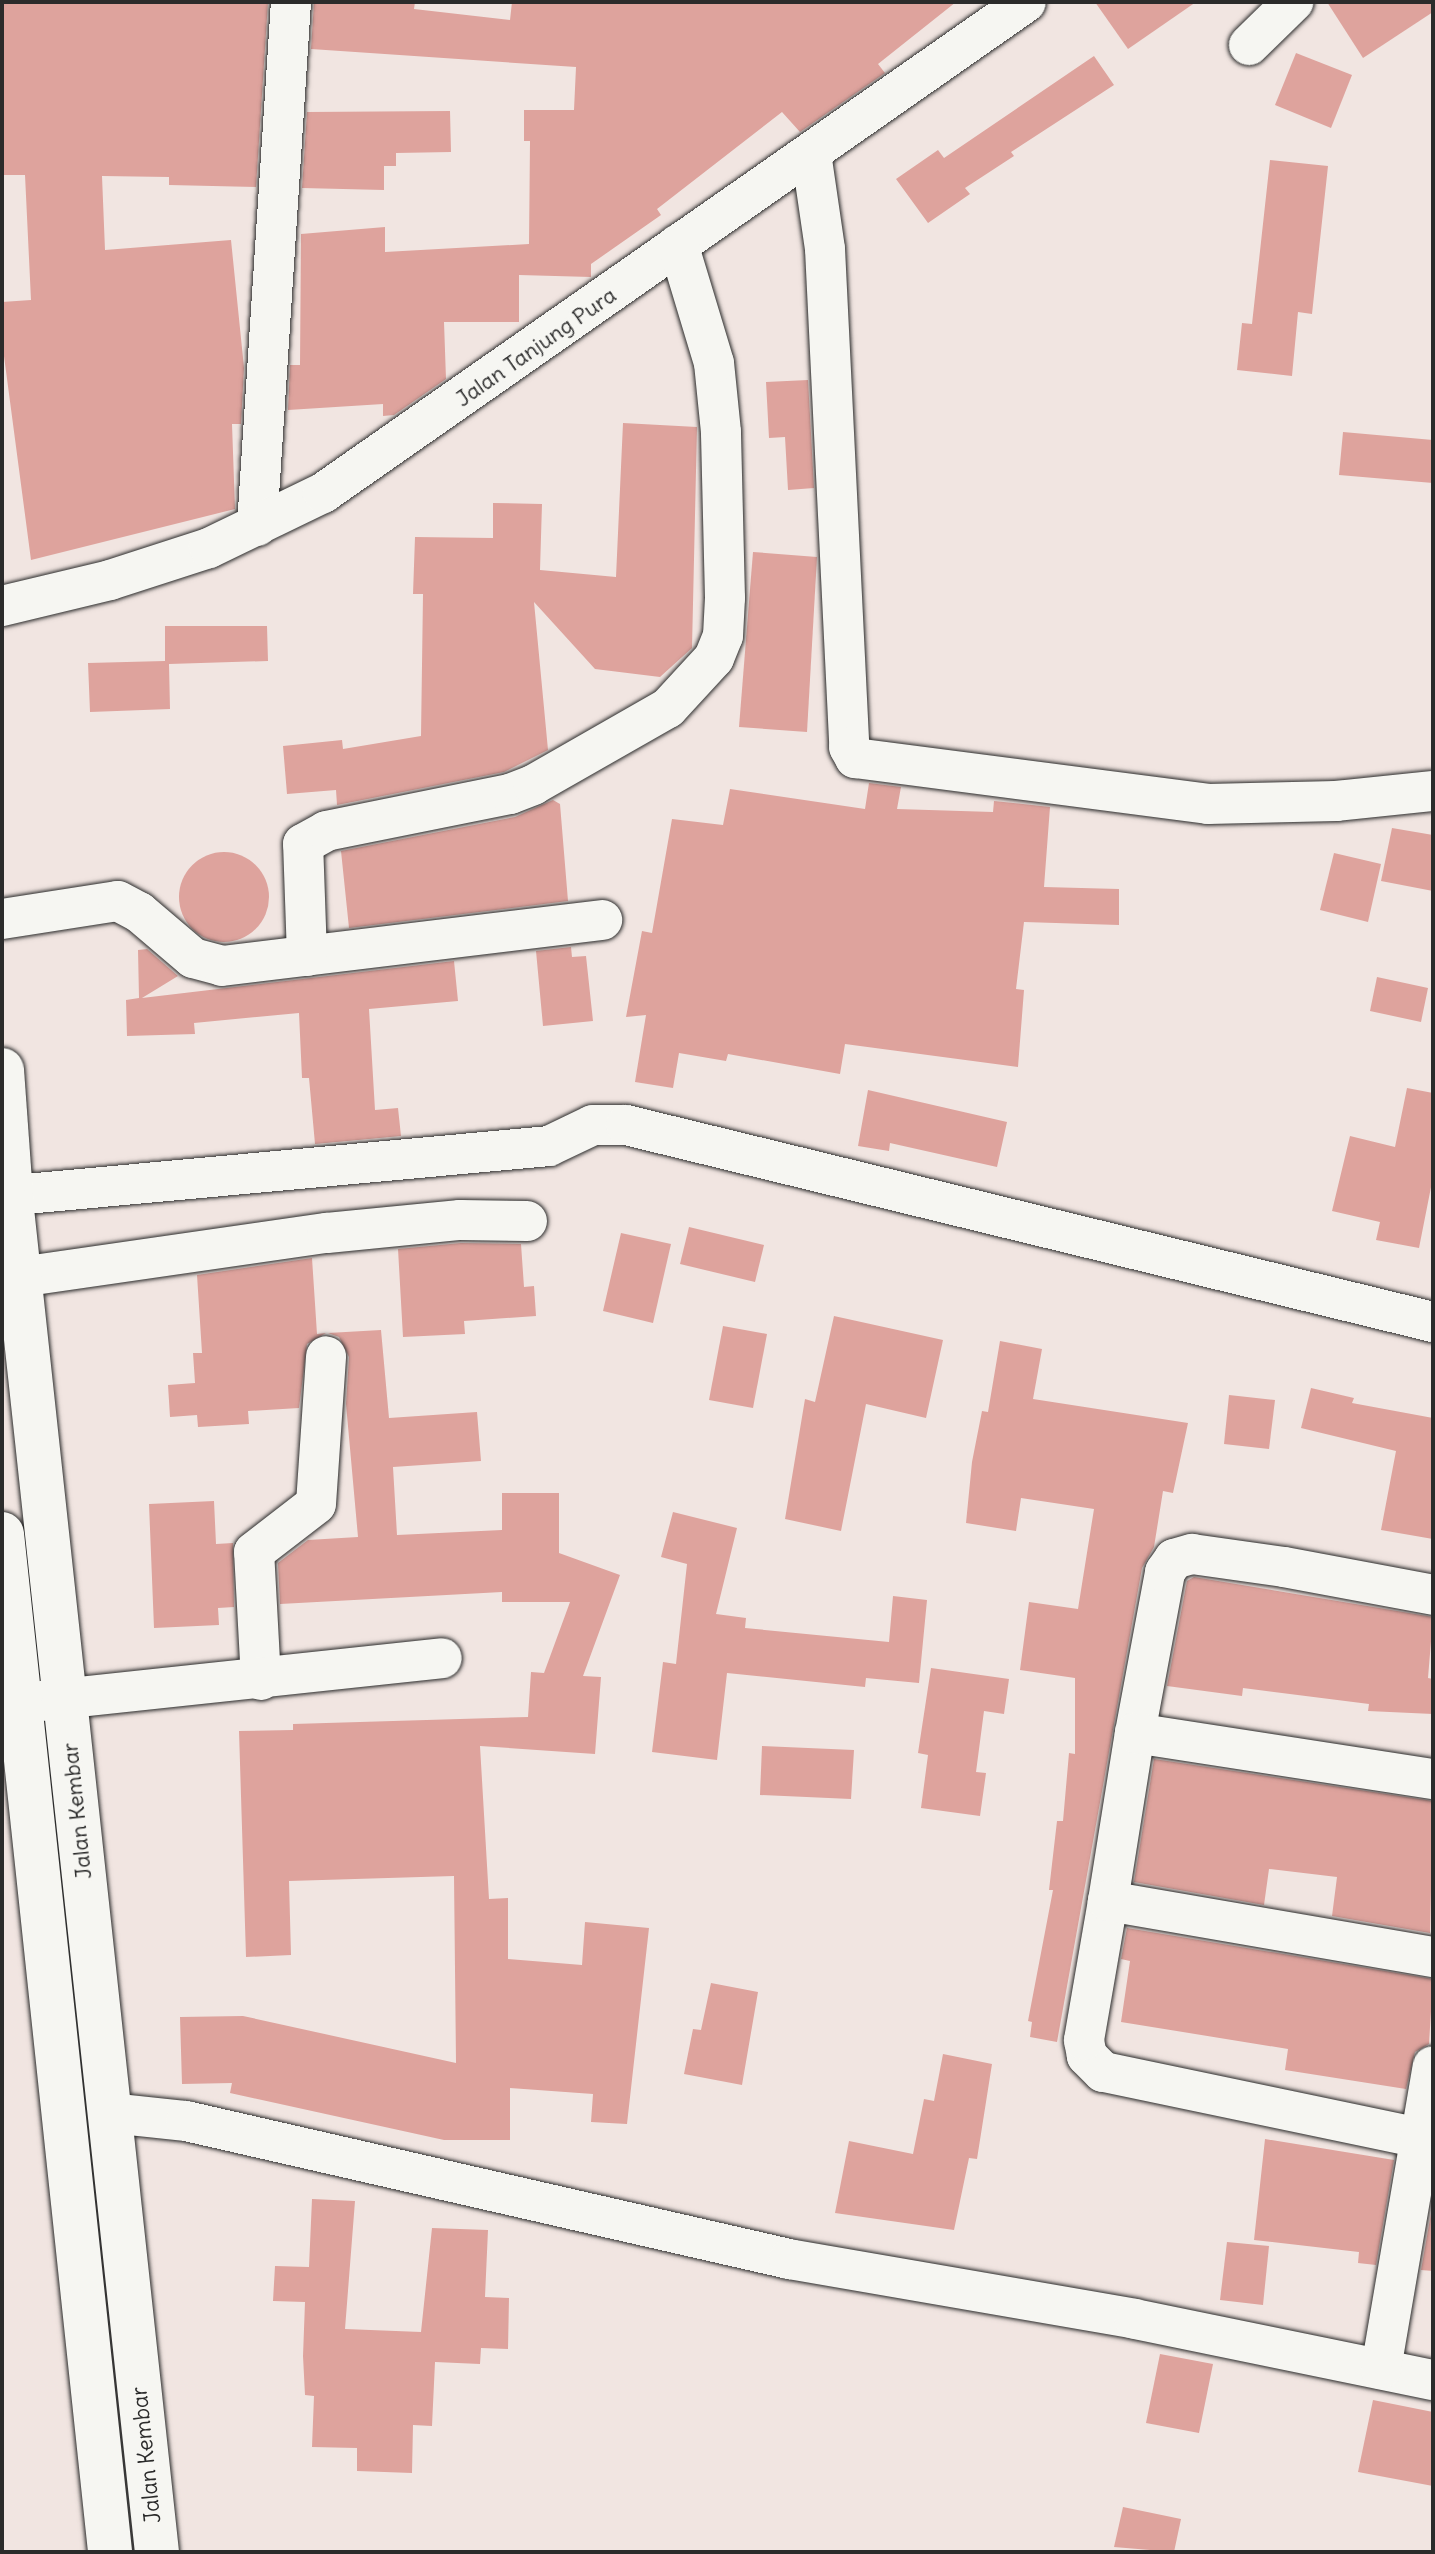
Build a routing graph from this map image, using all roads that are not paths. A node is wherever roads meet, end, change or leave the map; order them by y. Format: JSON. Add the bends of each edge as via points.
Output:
{"nodes":[{"id":1,"x":291,"y":2,"type":"edge"},
{"id":2,"x":1026,"y":2,"type":"edge"},
{"id":3,"x":1293,"y":2,"type":"edge"},
{"id":4,"x":1249,"y":45,"type":"dead end"},
{"id":5,"x":811,"y":153,"type":"junction"},
{"id":6,"x":678,"y":244,"type":"junction"},
{"id":7,"x":257,"y":526,"type":"junction"},
{"id":8,"x":2,"y":606,"type":"edge"},
{"id":9,"x":1433,"y":791,"type":"edge"},
{"id":10,"x":6,"y":918,"type":"edge"},
{"id":11,"x":602,"y":920,"type":"dead end"},
{"id":12,"x":307,"y":956,"type":"junction"},
{"id":13,"x":2,"y":1070,"type":"edge"},
{"id":14,"x":14,"y":1202,"type":"junction"},
{"id":15,"x":527,"y":1221,"type":"dead end"},
{"id":16,"x":19,"y":1267,"type":"junction"},
{"id":17,"x":1433,"y":1322,"type":"edge"},
{"id":18,"x":326,"y":1356,"type":"dead end"},
{"id":19,"x":2,"y":1534,"type":"edge"},
{"id":20,"x":1433,"y":1595,"type":"edge"},
{"id":21,"x":442,"y":1658,"type":"dead end"},
{"id":22,"x":261,"y":1680,"type":"junction"},
{"id":23,"x":79,"y":1711,"type":"junction"},
{"id":24,"x":15,"y":1727,"type":"edge"},
{"id":25,"x":1135,"y":1733,"type":"junction"},
{"id":26,"x":1433,"y":1779,"type":"edge"},
{"id":27,"x":1108,"y":1901,"type":"junction"},
{"id":28,"x":1433,"y":1957,"type":"edge"},
{"id":29,"x":1433,"y":2066,"type":"edge"},
{"id":30,"x":127,"y":2115,"type":"junction"},
{"id":31,"x":1420,"y":2138,"type":"junction"},
{"id":32,"x":1381,"y":2369,"type":"junction"},
{"id":33,"x":1433,"y":2380,"type":"edge"},
{"id":34,"x":110,"y":2552,"type":"edge"},
{"id":35,"x":157,"y":2552,"type":"edge"}],
"edges":[{"from":1,"to":7,"type":"street"},
{"from":2,"to":5,"type":"street","name":"Jalan Tanjung Pura"},
{"from":3,"to":4,"type":"street"},
{"from":5,"to":6,"type":"street","name":"Jalan Tanjung Pura"},
{"from":5,"to":9,"type":"street","via":[[825,249],[849,747],[855,758],[1208,804],[1336,801]]},
{"from":6,"to":7,"type":"street","name":"Jalan Tanjung Pura","via":[[443,413],[323,493]]},
{"from":6,"to":12,"type":"street","via":[[714,363],[721,432],[725,598],[723,636],[714,658],[668,708],[533,785],[326,831],[303,844]]},
{"from":7,"to":8,"type":"street","name":"Jalan Tanjung Pura","via":[[124,576]]},
{"from":10,"to":12,"type":"street","via":[[68,913],[110,901],[127,904],[205,963]]},
{"from":11,"to":12,"type":"street"},
{"from":13,"to":14,"type":"main road","name":"Jalan Kembar"},
{"from":14,"to":16,"type":"main road","name":"Jalan Kembar"},
{"from":14,"to":17,"type":"street","via":[[549,1146],[593,1125],[626,1125]]},
{"from":15,"to":16,"type":"street","via":[[460,1220]]},
{"from":16,"to":23,"type":"main road","name":"Jalan Kembar"},
{"from":18,"to":22,"type":"street","via":[[316,1504],[254,1552]]},
{"from":19,"to":24,"type":"main road","name":"Jalan Kembar"},
{"from":20,"to":25,"type":"street","via":[[1192,1554],[1174,1559],[1165,1572]]},
{"from":21,"to":22,"type":"street"},
{"from":22,"to":23,"type":"street","via":[[152,1690]]},
{"from":23,"to":24,"type":"street"},
{"from":23,"to":30,"type":"main road","name":"Jalan Kembar"},
{"from":24,"to":34,"type":"main road","name":"Jalan Kembar"},
{"from":25,"to":26,"type":"street"},
{"from":25,"to":27,"type":"street"},
{"from":27,"to":28,"type":"street"},
{"from":27,"to":31,"type":"street","via":[[1084,2040],[1096,2069]]},
{"from":29,"to":31,"type":"street"},
{"from":30,"to":32,"type":"street","via":[[186,2121],[789,2259],[1135,2319]]},
{"from":30,"to":35,"type":"main road","name":"Jalan Kembar"},
{"from":31,"to":32,"type":"street"},
{"from":32,"to":33,"type":"street"}]}
